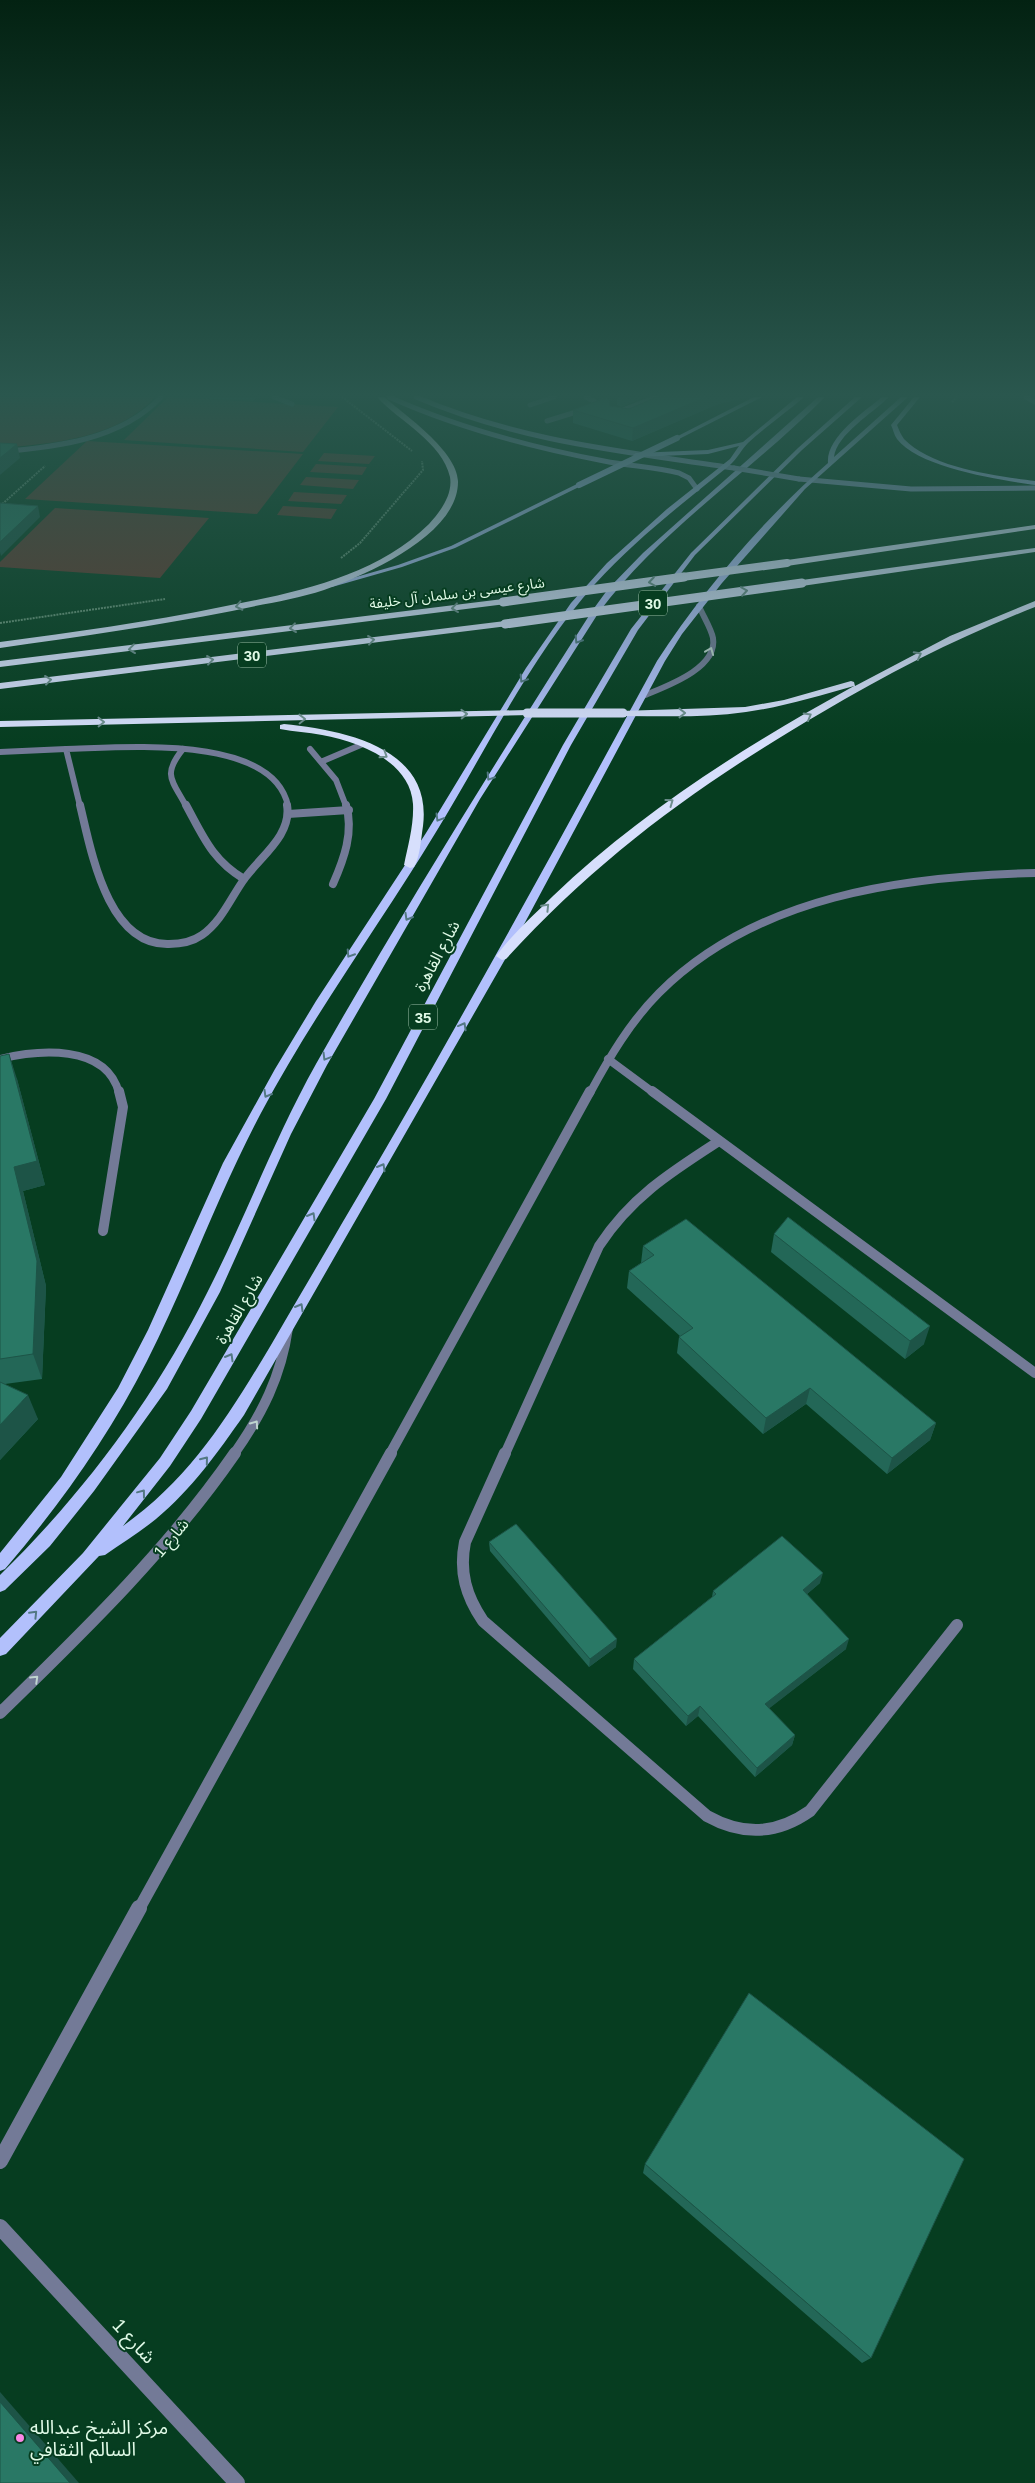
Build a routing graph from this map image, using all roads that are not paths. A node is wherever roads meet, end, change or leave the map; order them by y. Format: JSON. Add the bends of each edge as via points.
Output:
{"nodes":[{"id":1,"x":443,"y":513,"type":"edge"},
{"id":2,"x":523,"y":513,"type":"edge"},
{"id":3,"x":668,"y":513,"type":"edge"},
{"id":4,"x":691,"y":513,"type":"edge"},
{"id":5,"x":735,"y":513,"type":"edge"},
{"id":6,"x":781,"y":513,"type":"edge"},
{"id":7,"x":1035,"y":527,"type":"edge"},
{"id":8,"x":1035,"y":550,"type":"edge"},
{"id":9,"x":320,"y":588,"type":"junction"},
{"id":10,"x":1035,"y":604,"type":"edge"},
{"id":11,"x":700,"y":606,"type":"junction"},
{"id":12,"x":0,"y":645,"type":"edge"},
{"id":13,"x":0,"y":664,"type":"edge"},
{"id":14,"x":874,"y":678,"type":"junction"},
{"id":15,"x":0,"y":686,"type":"edge"},
{"id":16,"x":642,"y":696,"type":"junction"},
{"id":17,"x":501,"y":713,"type":"junction"},
{"id":18,"x":628,"y":713,"type":"junction"},
{"id":19,"x":218,"y":720,"type":"junction"},
{"id":20,"x":0,"y":724,"type":"edge"},
{"id":21,"x":363,"y":744,"type":"junction"},
{"id":22,"x":182,"y":748,"type":"junction"},
{"id":23,"x":66,"y":749,"type":"junction"},
{"id":24,"x":310,"y":749,"type":"dead end"},
{"id":25,"x":0,"y":752,"type":"edge"},
{"id":26,"x":323,"y":761,"type":"junction"},
{"id":27,"x":349,"y":810,"type":"junction"},
{"id":28,"x":288,"y":814,"type":"junction"},
{"id":29,"x":410,"y":865,"type":"junction"},
{"id":30,"x":1035,"y":873,"type":"edge"},
{"id":31,"x":244,"y":879,"type":"junction"},
{"id":32,"x":333,"y":884,"type":"dead end"},
{"id":33,"x":502,"y":956,"type":"junction"},
{"id":34,"x":0,"y":1059,"type":"edge"},
{"id":35,"x":608,"y":1059,"type":"junction"},
{"id":36,"x":718,"y":1141,"type":"junction"},
{"id":37,"x":103,"y":1231,"type":"dead end"},
{"id":38,"x":288,"y":1328,"type":"junction"},
{"id":39,"x":1035,"y":1373,"type":"edge"},
{"id":40,"x":88,"y":1558,"type":"junction"},
{"id":41,"x":0,"y":1564,"type":"edge"},
{"id":42,"x":0,"y":1585,"type":"edge"},
{"id":43,"x":956,"y":1625,"type":"dead end"},
{"id":44,"x":0,"y":1649,"type":"edge"},
{"id":45,"x":0,"y":1713,"type":"edge"},
{"id":46,"x":0,"y":2161,"type":"edge"},
{"id":47,"x":0,"y":2227,"type":"edge"},
{"id":48,"x":237,"y":2483,"type":"edge"}],
"edges":[{"from":1,"to":9,"type":"highway","via":[[436,523],[401,550]]},
{"from":2,"to":9,"type":"main road","bridge":true,"via":[[437,554]]},
{"from":3,"to":17,"type":"main road","one_way":true,"via":[[602,573],[551,636]]},
{"from":4,"to":42,"type":"main road","name":"شارع القاهرة","one_way":true,"via":[[645,554],[611,591],[476,799],[321,1065],[285,1134],[214,1292],[162,1385],[89,1487],[45,1541]]},
{"from":40,"to":5,"type":"main road","name":"شارع القاهرة","number":"35","one_way":true,"via":[[160,1468],[196,1415],[380,1099],[567,745],[635,629],[693,554]]},
{"from":6,"to":11,"type":"main road"},
{"from":7,"to":13,"type":"highway","name":"شارع عيسى بن سلمان آل خليفة","number":"30","one_way":true,"bridge":true,"via":[[503,602]]},
{"from":15,"to":8,"type":"highway","number":"30","one_way":true,"bridge":true,"via":[[505,624]]},
{"from":9,"to":12,"type":"highway","one_way":true,"via":[[180,618]]},
{"from":14,"to":10,"type":"highway","one_way":true,"via":[[950,639]]},
{"from":11,"to":16,"type":"main road","via":[[661,661]]},
{"from":16,"to":11,"type":"street","one_way":true,"via":[[695,672],[706,659],[713,639]]},
{"from":18,"to":14,"type":"highway","one_way":true,"via":[[704,713],[761,707]]},
{"from":33,"to":14,"type":"highway","one_way":true,"via":[[535,918],[584,871],[672,800],[755,746]]},
{"from":16,"to":18,"type":"main road"},
{"from":17,"to":18,"type":"highway","bridge":true},
{"from":19,"to":17,"type":"highway","one_way":true},
{"from":17,"to":29,"type":"main road","one_way":true},
{"from":18,"to":33,"type":"main road"},
{"from":20,"to":19,"type":"highway","one_way":true},
{"from":19,"to":21,"type":"highway","via":[[323,732]]},
{"from":21,"to":26,"type":"street"},
{"from":21,"to":29,"type":"highway","one_way":true,"via":[[394,762],[413,785],[418,811]]},
{"from":22,"to":23,"type":"street"},
{"from":22,"to":28,"type":"street","via":[[233,757],[259,769],[270,776],[284,794]]},
{"from":22,"to":31,"type":"street","via":[[171,764],[171,779],[216,858],[227,870]]},
{"from":23,"to":25,"type":"street"},
{"from":23,"to":31,"type":"street","via":[[98,872],[113,905],[139,937],[153,944],[172,945],[197,939],[212,926]]},
{"from":24,"to":26,"type":"street"},
{"from":26,"to":27,"type":"street","via":[[340,784]]},
{"from":27,"to":28,"type":"street"},
{"from":27,"to":32,"type":"street","via":[[348,846]]},
{"from":28,"to":31,"type":"street","via":[[281,832]]},
{"from":29,"to":41,"type":"main road","one_way":true,"via":[[328,987],[242,1139],[127,1384],[53,1499]]},
{"from":30,"to":35,"type":"street","via":[[924,878],[842,895],[766,922],[695,962],[659,993]]},
{"from":38,"to":33,"type":"main road","one_way":true},
{"from":34,"to":37,"type":"street","via":[[35,1052],[60,1052],[100,1065],[114,1077],[121,1091],[123,1108]]},
{"from":35,"to":36,"type":"street"},
{"from":35,"to":46,"type":"street"},
{"from":36,"to":39,"type":"street"},
{"from":36,"to":43,"type":"street","via":[[637,1196],[608,1230],[465,1542],[460,1568],[465,1590],[483,1621],[707,1816],[722,1826],[741,1831],[777,1830],[798,1822],[810,1811]]},
{"from":40,"to":38,"type":"main road","one_way":true,"via":[[151,1514],[202,1464],[222,1438]]},
{"from":45,"to":38,"type":"street","name":"شارع 1","one_way":true,"via":[[128,1587],[202,1500],[272,1394],[281,1372]]},
{"from":44,"to":40,"type":"main road","name":"شارع القاهرة","number":"35","one_way":true},
{"from":47,"to":48,"type":"street","name":"شارع 1"}]}
